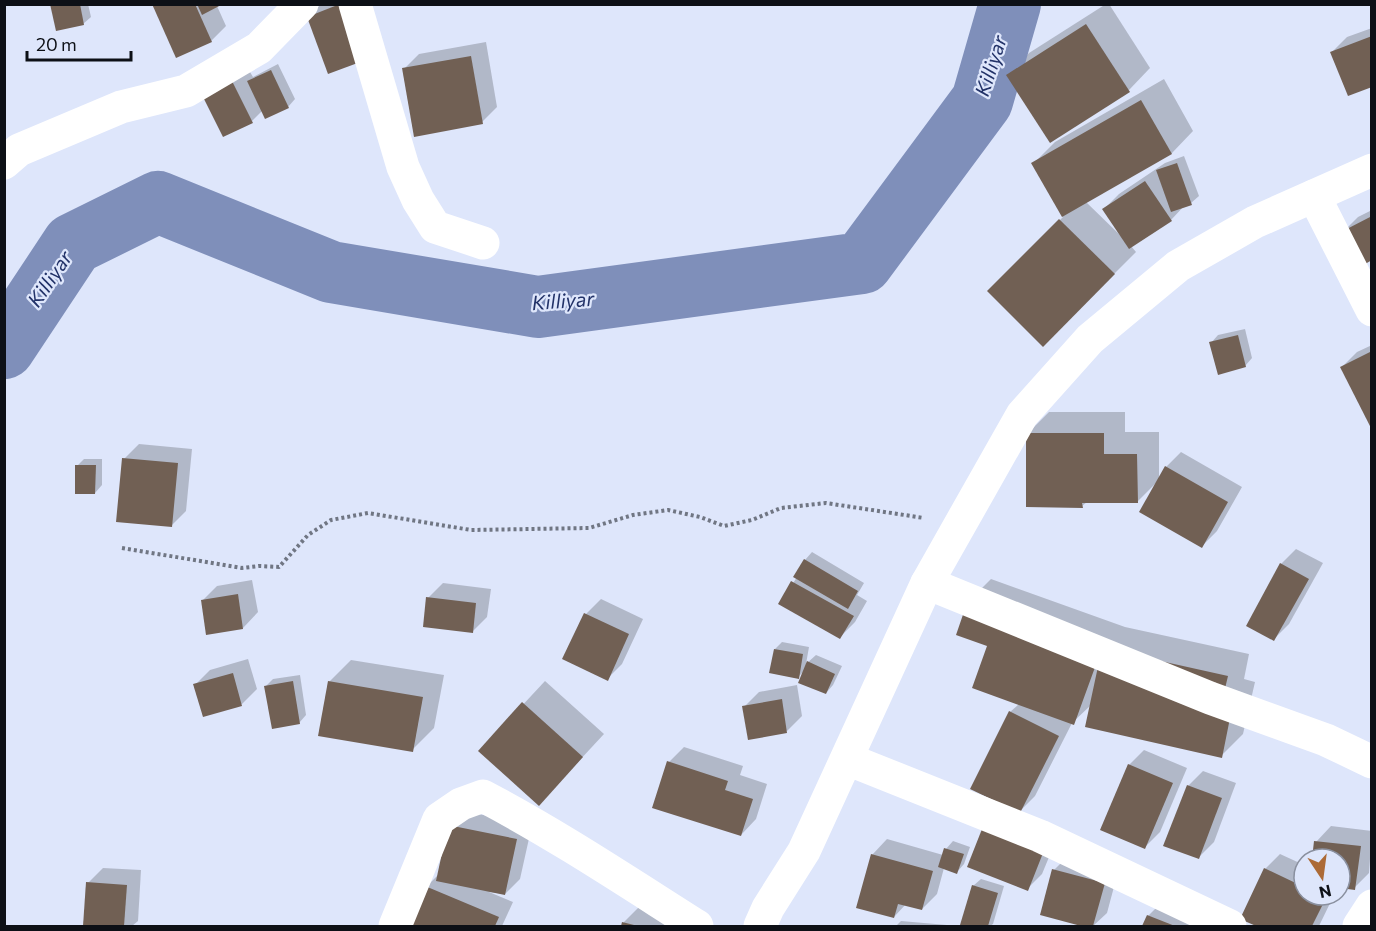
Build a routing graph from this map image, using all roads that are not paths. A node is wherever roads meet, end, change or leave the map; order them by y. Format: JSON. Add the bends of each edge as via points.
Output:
{"nodes":[{"id":1,"x":302,"y":4,"type":"edge"},
{"id":2,"x":355,"y":4,"type":"edge"},
{"id":3,"x":4,"y":163,"type":"edge"},
{"id":4,"x":1371,"y":170,"type":"edge"},
{"id":5,"x":1314,"y":196,"type":"junction"},
{"id":6,"x":483,"y":243,"type":"dead end"},
{"id":7,"x":1371,"y":310,"type":"edge"},
{"id":8,"x":927,"y":583,"type":"junction"},
{"id":9,"x":847,"y":759,"type":"junction"},
{"id":10,"x":1371,"y":762,"type":"edge"},
{"id":11,"x":1371,"y":906,"type":"edge"},
{"id":12,"x":395,"y":927,"type":"edge"},
{"id":13,"x":697,"y":927,"type":"edge"},
{"id":14,"x":760,"y":927,"type":"edge"},
{"id":15,"x":1230,"y":927,"type":"edge"},
{"id":16,"x":1359,"y":927,"type":"edge"}],
"edges":[{"from":1,"to":3,"type":"street","via":[[259,48],[186,91],[121,107],[19,150]]},
{"from":2,"to":6,"type":"street","via":[[404,167],[418,200],[435,227]]},
{"from":4,"to":5,"type":"street"},
{"from":5,"to":7,"type":"street"},
{"from":5,"to":8,"type":"street","via":[[1255,222],[1178,266],[1090,339],[1022,415]]},
{"from":8,"to":9,"type":"street"},
{"from":8,"to":10,"type":"street","via":[[1210,698],[1326,740]]},
{"from":9,"to":14,"type":"street","via":[[804,851]]},
{"from":9,"to":15,"type":"street","via":[[1040,836]]},
{"from":11,"to":16,"type":"street"},
{"from":12,"to":13,"type":"street","via":[[439,819],[461,804],[483,796],[520,815]]}]}
